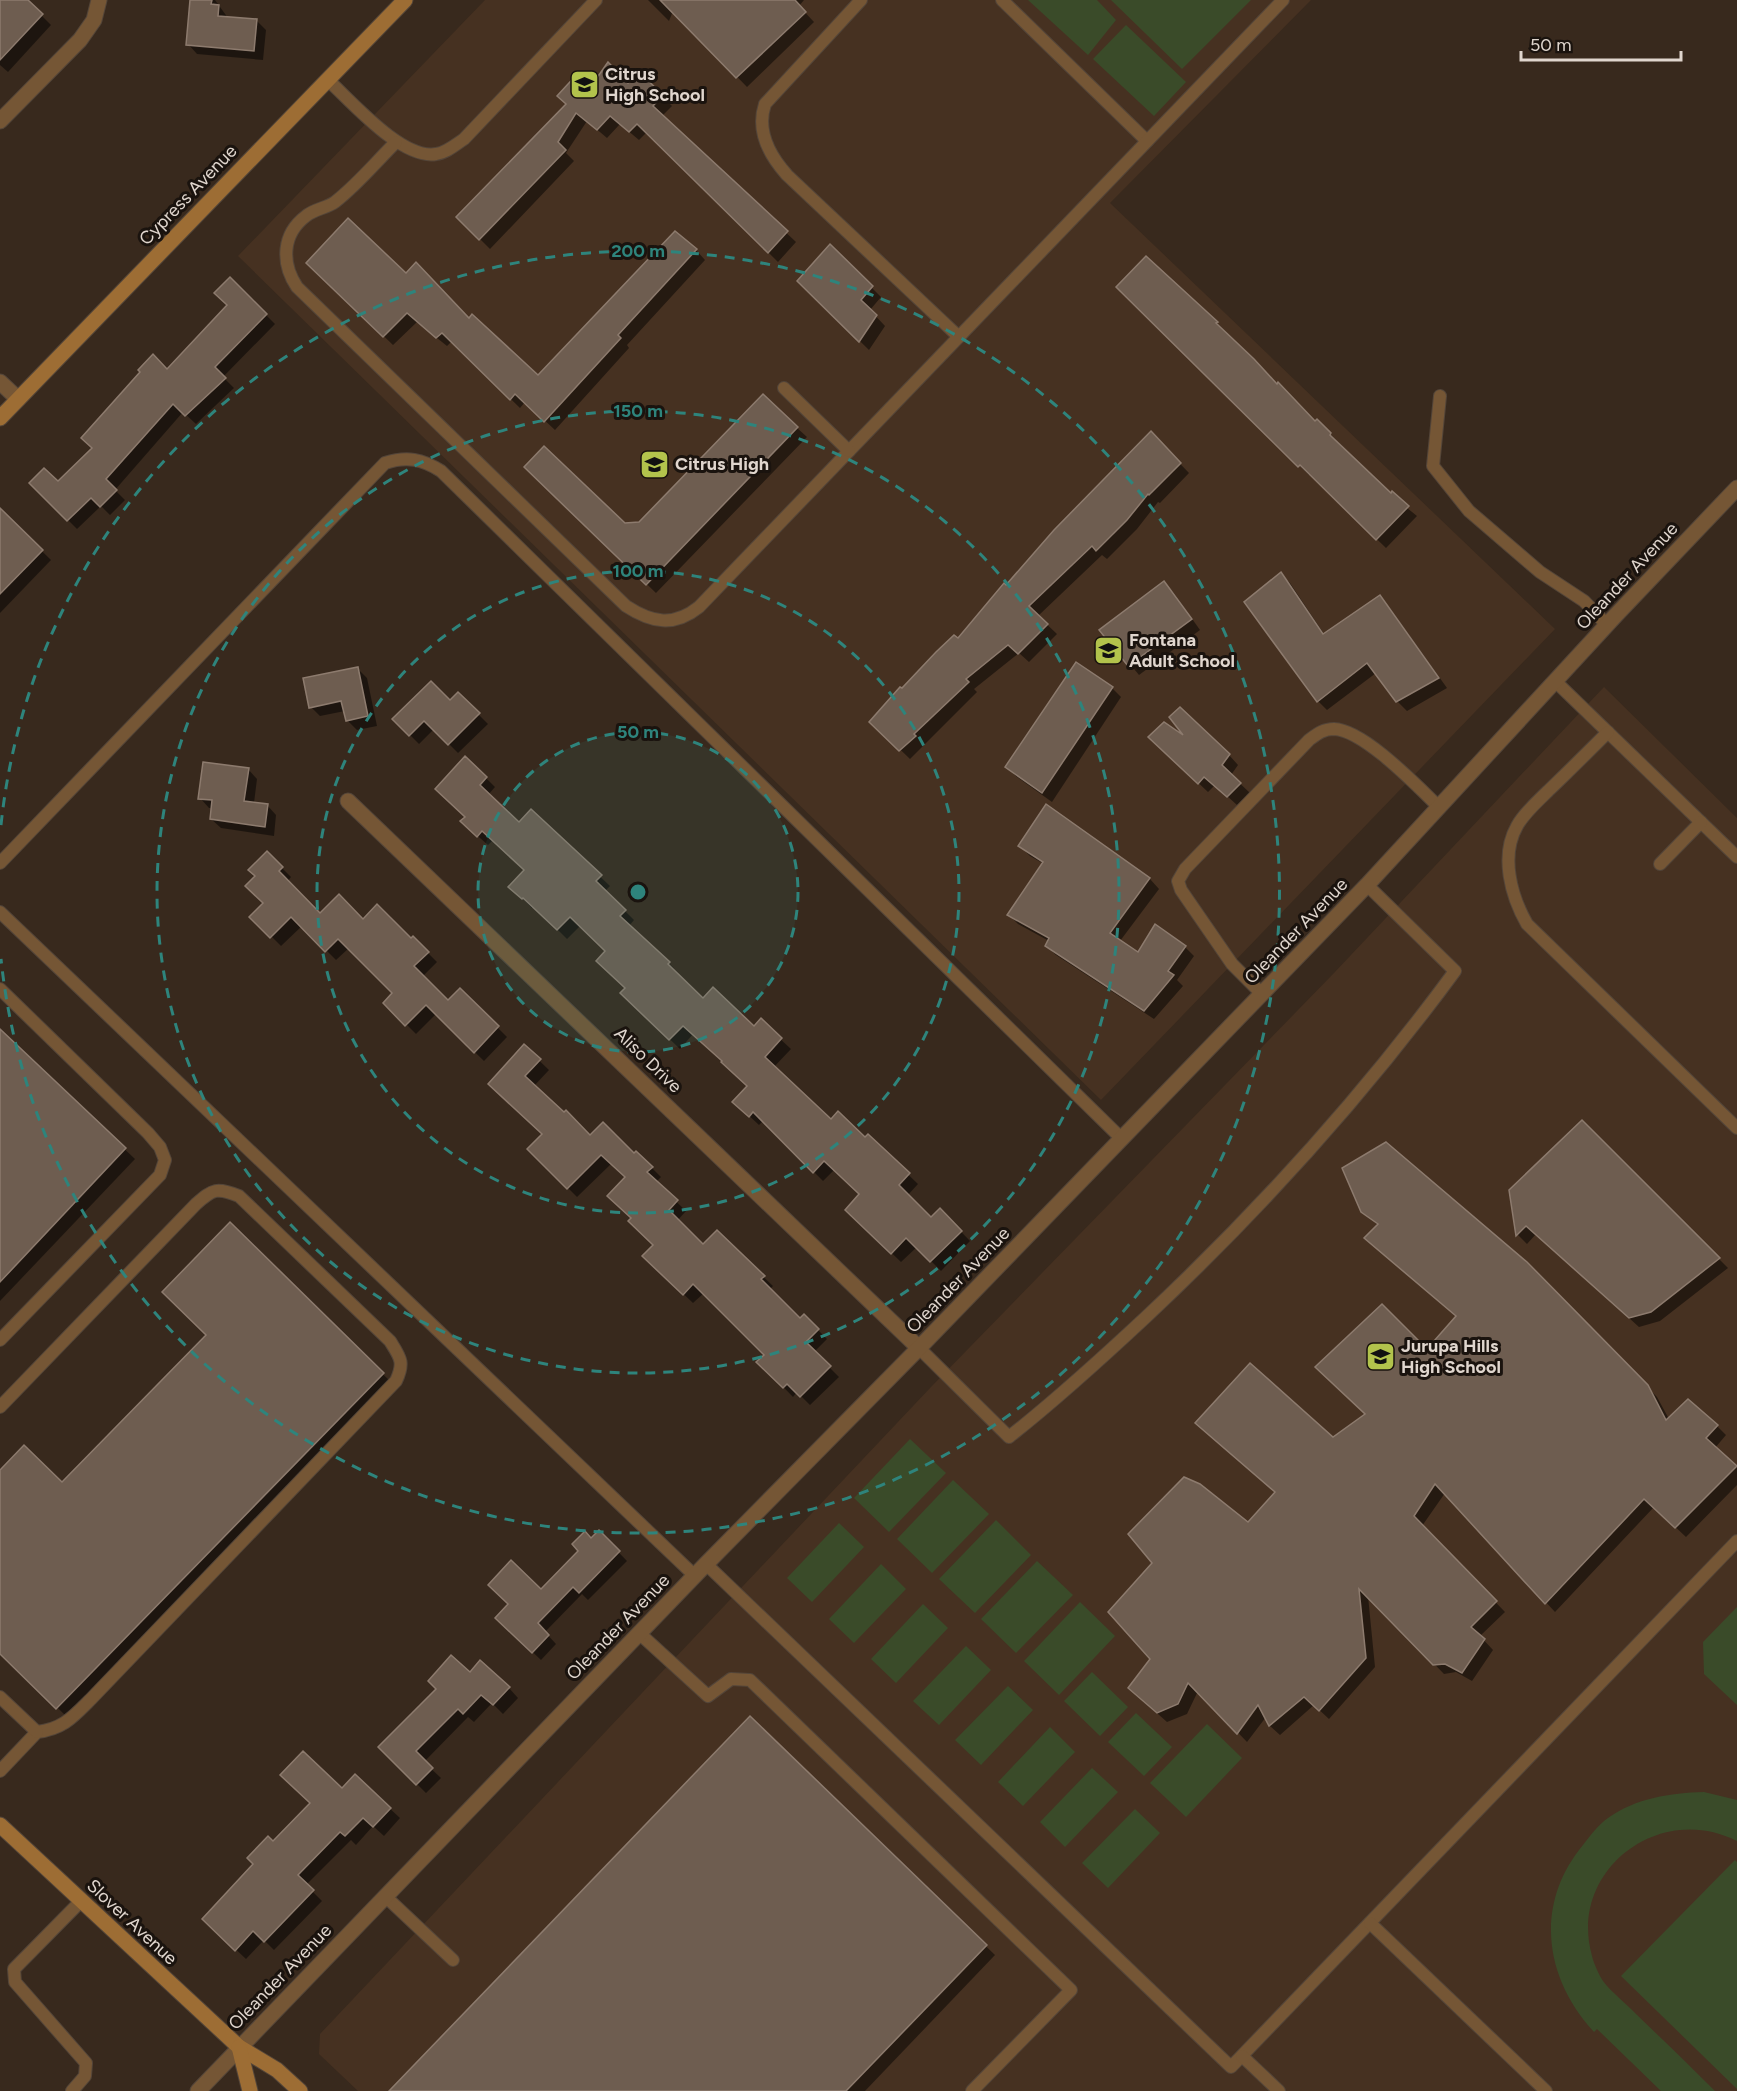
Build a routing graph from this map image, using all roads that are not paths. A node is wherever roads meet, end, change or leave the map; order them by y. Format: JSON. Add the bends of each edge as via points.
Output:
{"nodes":[{"id":1,"x":99,"y":0,"type":"edge"},
{"id":2,"x":405,"y":0,"type":"edge"},
{"id":3,"x":596,"y":0,"type":"edge"},
{"id":4,"x":861,"y":0,"type":"edge"},
{"id":5,"x":1002,"y":0,"type":"edge"},
{"id":6,"x":1283,"y":0,"type":"edge"},
{"id":7,"x":328,"y":80,"type":"junction"},
{"id":8,"x":0,"y":121,"type":"edge"},
{"id":9,"x":1147,"y":141,"type":"junction"},
{"id":10,"x":396,"y":142,"type":"junction"},
{"id":11,"x":959,"y":337,"type":"junction"},
{"id":12,"x":0,"y":382,"type":"edge"},
{"id":13,"x":784,"y":388,"type":"dead end"},
{"id":14,"x":1440,"y":396,"type":"dead end"},
{"id":15,"x":18,"y":399,"type":"junction"},
{"id":16,"x":0,"y":418,"type":"edge"},
{"id":17,"x":849,"y":451,"type":"junction"},
{"id":18,"x":1737,"y":488,"type":"edge"},
{"id":19,"x":1607,"y":625,"type":"junction"},
{"id":20,"x":1555,"y":681,"type":"junction"},
{"id":21,"x":1608,"y":732,"type":"junction"},
{"id":22,"x":348,"y":801,"type":"dead end"},
{"id":23,"x":1439,"y":807,"type":"junction"},
{"id":24,"x":1701,"y":822,"type":"junction"},
{"id":25,"x":1737,"y":857,"type":"edge"},
{"id":26,"x":0,"y":863,"type":"edge"},
{"id":27,"x":1660,"y":864,"type":"dead end"},
{"id":28,"x":1367,"y":885,"type":"junction"},
{"id":29,"x":0,"y":912,"type":"edge"},
{"id":30,"x":0,"y":989,"type":"edge"},
{"id":31,"x":1262,"y":994,"type":"junction"},
{"id":32,"x":1737,"y":1128,"type":"edge"},
{"id":33,"x":1122,"y":1139,"type":"junction"},
{"id":34,"x":0,"y":1340,"type":"edge"},
{"id":35,"x":919,"y":1348,"type":"junction"},
{"id":36,"x":0,"y":1407,"type":"edge"},
{"id":37,"x":1737,"y":1540,"type":"edge"},
{"id":38,"x":706,"y":1564,"type":"junction"},
{"id":39,"x":694,"y":1576,"type":"junction"},
{"id":40,"x":639,"y":1633,"type":"junction"},
{"id":41,"x":0,"y":1697,"type":"edge"},
{"id":42,"x":36,"y":1732,"type":"junction"},
{"id":43,"x":0,"y":1771,"type":"edge"},
{"id":44,"x":0,"y":1825,"type":"edge"},
{"id":45,"x":385,"y":1896,"type":"junction"},
{"id":46,"x":81,"y":1901,"type":"junction"},
{"id":47,"x":1370,"y":1923,"type":"junction"},
{"id":48,"x":453,"y":1960,"type":"dead end"},
{"id":49,"x":239,"y":2047,"type":"junction"},
{"id":50,"x":1242,"y":2056,"type":"junction"},
{"id":51,"x":72,"y":2091,"type":"edge"},
{"id":52,"x":198,"y":2091,"type":"edge"},
{"id":53,"x":250,"y":2091,"type":"edge"},
{"id":54,"x":300,"y":2091,"type":"edge"},
{"id":55,"x":972,"y":2091,"type":"edge"},
{"id":56,"x":1279,"y":2091,"type":"edge"},
{"id":57,"x":1546,"y":2091,"type":"edge"}],
"edges":[{"from":1,"to":8,"type":"street","via":[[94,20],[80,40]]},
{"from":2,"to":7,"type":"street","name":"Cypress Avenue"},
{"from":3,"to":10,"type":"lane","via":[[464,139],[450,149],[435,155],[416,153]]},
{"from":4,"to":11,"type":"lane","via":[[765,104],[762,131],[787,175]]},
{"from":5,"to":9,"type":"lane"},
{"from":6,"to":9,"type":"lane"},
{"from":7,"to":10,"type":"lane"},
{"from":7,"to":15,"type":"street","name":"Cypress Avenue"},
{"from":9,"to":11,"type":"lane"},
{"from":10,"to":17,"type":"lane","via":[[333,204],[307,215],[296,226],[288,241],[289,274],[297,287],[626,606],[651,619],[666,621],[690,614]]},
{"from":11,"to":17,"type":"lane"},
{"from":12,"to":15,"type":"street"},
{"from":13,"to":17,"type":"lane"},
{"from":14,"to":19,"type":"lane","via":[[1433,466],[1469,511],[1540,572],[1584,601]]},
{"from":15,"to":16,"type":"street","name":"Cypress Avenue"},
{"from":18,"to":19,"type":"street","name":"Oleander Avenue"},
{"from":19,"to":20,"type":"street","name":"Oleander Avenue"},
{"from":20,"to":21,"type":"lane"},
{"from":20,"to":23,"type":"street","name":"Oleander Avenue"},
{"from":21,"to":24,"type":"lane"},
{"from":21,"to":32,"type":"lane","via":[[1517,826],[1508,863],[1518,908],[1527,924]]},
{"from":22,"to":35,"type":"street","name":"Aliso Drive"},
{"from":23,"to":28,"type":"street","name":"Oleander Avenue"},
{"from":23,"to":31,"type":"lane","via":[[1395,764],[1364,742],[1343,730],[1321,731],[1185,868],[1178,881],[1181,890],[1233,964]]},
{"from":24,"to":25,"type":"lane"},
{"from":24,"to":27,"type":"lane"},
{"from":26,"to":33,"type":"lane","via":[[385,463],[412,458],[441,471]]},
{"from":28,"to":31,"type":"street","name":"Oleander Avenue"},
{"from":28,"to":35,"type":"lane","via":[[1455,971],[1370,1080],[1258,1206],[1120,1342],[1008,1437]]},
{"from":29,"to":39,"type":"lane"},
{"from":30,"to":34,"type":"lane","via":[[148,1133],[165,1160],[160,1175]]},
{"from":31,"to":33,"type":"street","name":"Oleander Avenue"},
{"from":33,"to":35,"type":"street","name":"Oleander Avenue"},
{"from":35,"to":38,"type":"street","name":"Oleander Avenue"},
{"from":36,"to":42,"type":"lane","via":[[196,1204],[210,1192],[222,1190],[239,1196],[390,1341],[401,1358],[402,1369],[396,1381],[91,1699],[66,1723],[50,1731]]},
{"from":37,"to":47,"type":"lane"},
{"from":38,"to":39,"type":"street","name":"Oleander Avenue"},
{"from":38,"to":50,"type":"lane","via":[[1231,2067]]},
{"from":39,"to":40,"type":"street","name":"Oleander Avenue"},
{"from":40,"to":45,"type":"street","name":"Oleander Avenue"},
{"from":40,"to":55,"type":"lane","via":[[708,1696],[731,1679],[750,1680],[1071,1990]]},
{"from":41,"to":42,"type":"lane"},
{"from":42,"to":43,"type":"lane"},
{"from":44,"to":46,"type":"street","name":"Slover Avenue"},
{"from":45,"to":48,"type":"lane"},
{"from":45,"to":49,"type":"street","name":"Oleander Avenue"},
{"from":46,"to":49,"type":"street","name":"Slover Avenue"},
{"from":46,"to":51,"type":"lane","via":[[14,1970],[15,1982],[86,2063],[86,2076]]},
{"from":47,"to":50,"type":"lane"},
{"from":47,"to":57,"type":"lane"},
{"from":49,"to":52,"type":"street","name":"Oleander Avenue"},
{"from":49,"to":53,"type":"street"},
{"from":49,"to":54,"type":"street","name":"Slover Avenue","via":[[277,2070]]},
{"from":50,"to":56,"type":"lane"}]}
